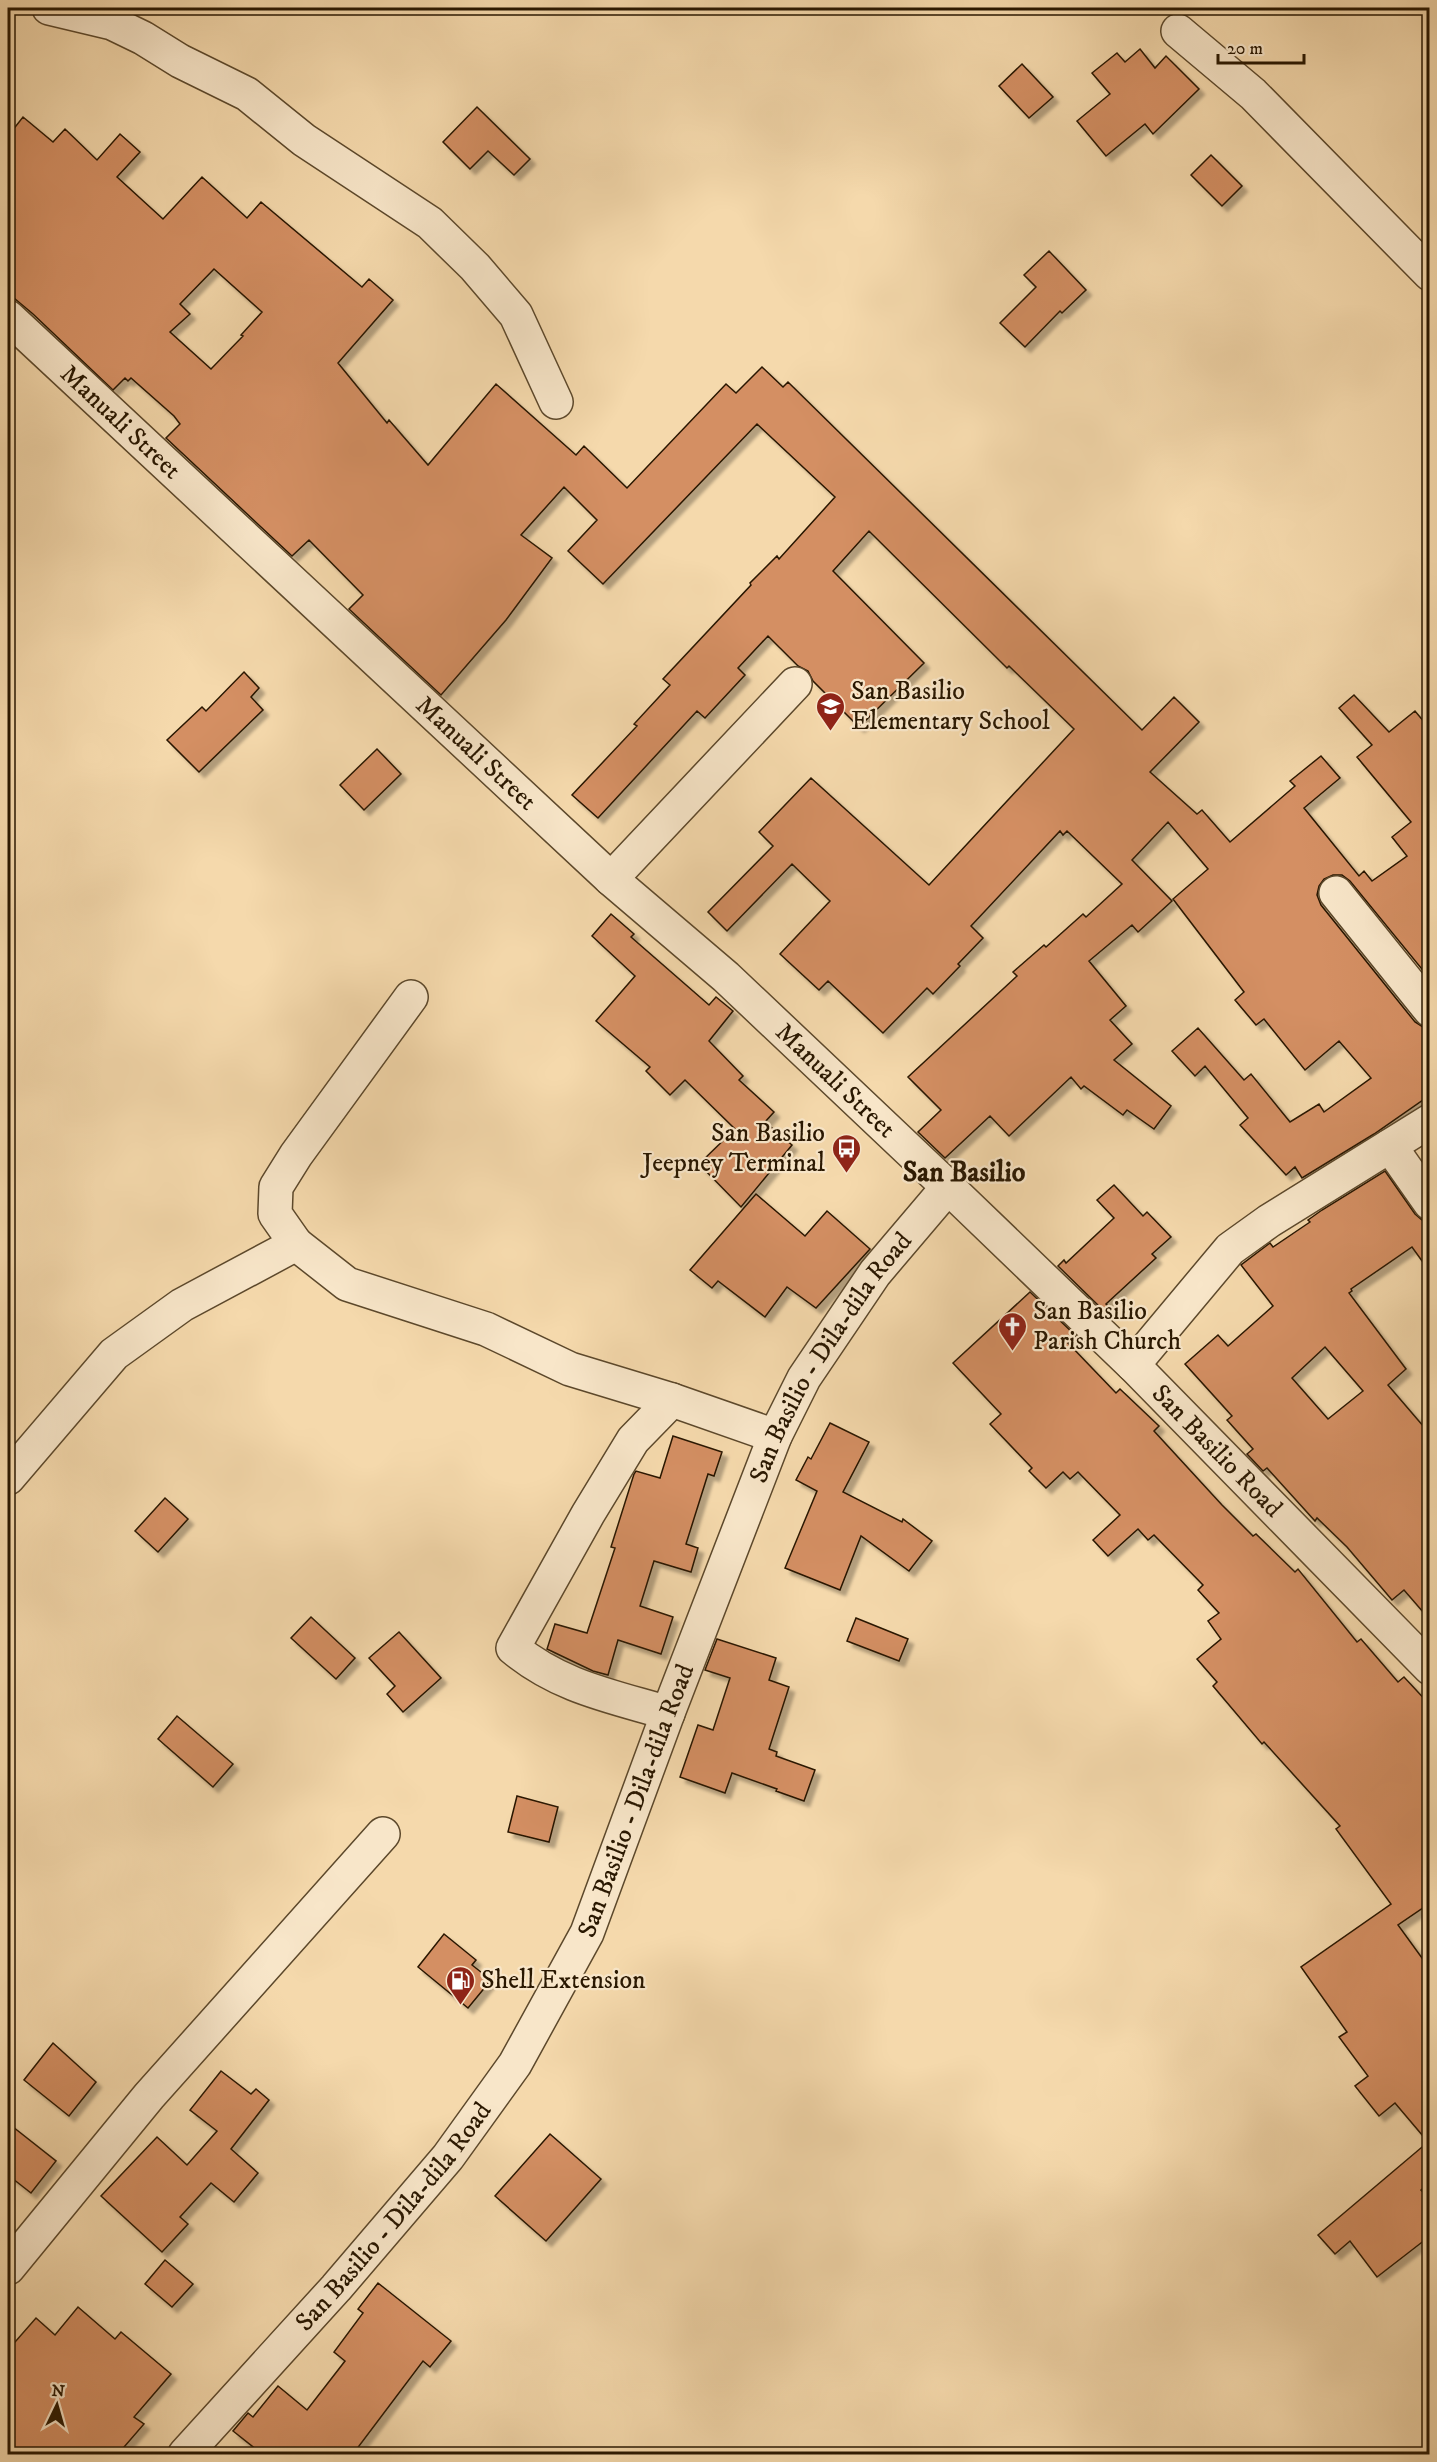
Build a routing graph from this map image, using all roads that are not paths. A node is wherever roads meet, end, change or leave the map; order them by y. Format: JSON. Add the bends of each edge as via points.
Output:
{"nodes":[{"id":1,"x":49,"y":8,"type":"edge"},
{"id":2,"x":1178,"y":31,"type":"dead end"},
{"id":3,"x":1430,"y":274,"type":"edge"},
{"id":4,"x":8,"y":317,"type":"edge"},
{"id":5,"x":556,"y":402,"type":"dead end"},
{"id":6,"x":795,"y":684,"type":"dead end"},
{"id":7,"x":610,"y":879,"type":"junction"},
{"id":8,"x":1336,"y":893,"type":"dead end"},
{"id":9,"x":411,"y":997,"type":"dead end"},
{"id":10,"x":1430,"y":1010,"type":"edge"},
{"id":11,"x":1430,"y":1121,"type":"edge"},
{"id":12,"x":1390,"y":1146,"type":"junction"},
{"id":13,"x":948,"y":1187,"type":"junction"},
{"id":14,"x":1430,"y":1203,"type":"edge"},
{"id":15,"x":297,"y":1244,"type":"junction"},
{"id":16,"x":1132,"y":1365,"type":"junction"},
{"id":17,"x":672,"y":1400,"type":"junction"},
{"id":18,"x":775,"y":1436,"type":"junction"},
{"id":19,"x":8,"y":1478,"type":"edge"},
{"id":20,"x":1430,"y":1668,"type":"edge"},
{"id":21,"x":668,"y":1713,"type":"junction"},
{"id":22,"x":383,"y":1834,"type":"dead end"},
{"id":23,"x":8,"y":2268,"type":"edge"},
{"id":24,"x":185,"y":2454,"type":"edge"}],
"edges":[{"from":1,"to":5,"type":"street","via":[[112,23],[247,94],[304,140],[430,223],[516,315]]},
{"from":2,"to":3,"type":"street","via":[[1253,94]]},
{"from":4,"to":7,"type":"street","name":"Manuali Street"},
{"from":6,"to":7,"type":"street"},
{"from":7,"to":13,"type":"street","name":"Manuali Street","via":[[726,977]]},
{"from":8,"to":10,"type":"street"},
{"from":9,"to":15,"type":"street","via":[[276,1187],[275,1214]]},
{"from":11,"to":12,"type":"street"},
{"from":12,"to":14,"type":"street"},
{"from":12,"to":16,"type":"street","via":[[1230,1249]]},
{"from":13,"to":16,"type":"street","name":"San Basilio Road"},
{"from":13,"to":18,"type":"street","name":"San Basilio - Dila-dila Road","via":[[875,1273],[804,1378]]},
{"from":15,"to":17,"type":"street","via":[[347,1284],[486,1329],[570,1369]]},
{"from":15,"to":19,"type":"street","via":[[182,1305],[114,1353]]},
{"from":16,"to":20,"type":"street","name":"San Basilio Road"},
{"from":17,"to":18,"type":"street"},
{"from":17,"to":21,"type":"street","via":[[633,1440],[513,1648],[534,1666],[569,1684]]},
{"from":18,"to":21,"type":"street","name":"San Basilio - Dila-dila Road"},
{"from":21,"to":24,"type":"street","name":"San Basilio - Dila-dila Road","via":[[587,1933],[515,2064],[448,2157]]},
{"from":22,"to":23,"type":"street","via":[[149,2097]]}]}
